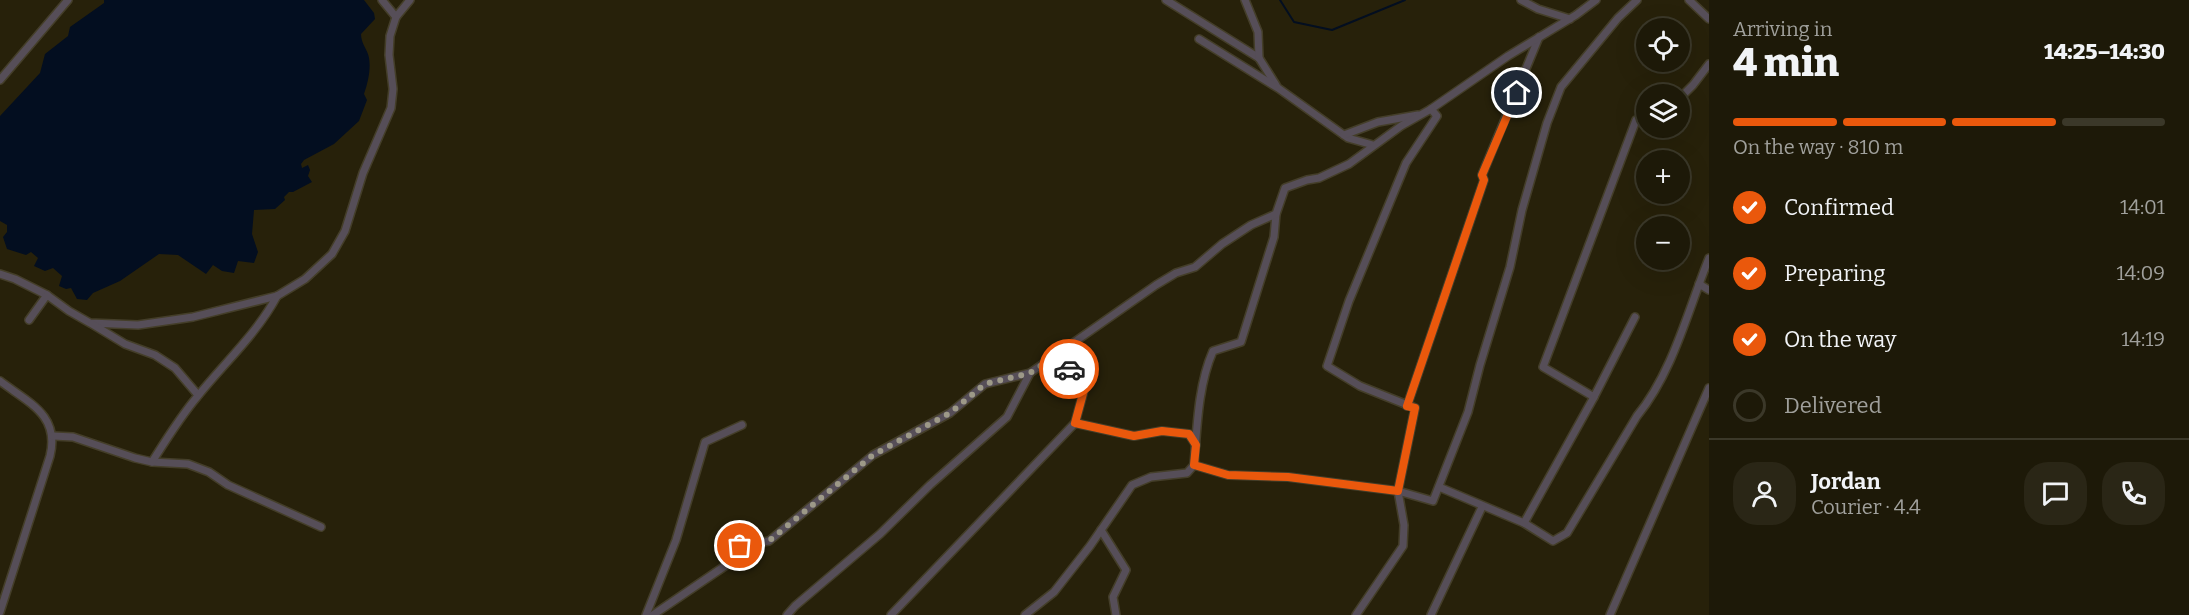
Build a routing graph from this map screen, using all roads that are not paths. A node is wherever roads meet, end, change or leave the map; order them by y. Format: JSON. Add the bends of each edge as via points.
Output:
{"nodes":[{"id":1,"x":68,"y":0,"type":"edge"},
{"id":2,"x":382,"y":0,"type":"edge"},
{"id":3,"x":410,"y":0,"type":"edge"},
{"id":4,"x":1166,"y":0,"type":"edge"},
{"id":5,"x":1245,"y":0,"type":"edge"},
{"id":6,"x":1521,"y":0,"type":"edge"},
{"id":7,"x":1596,"y":0,"type":"edge"},
{"id":8,"x":1637,"y":0,"type":"edge"},
{"id":9,"x":1689,"y":0,"type":"edge"},
{"id":10,"x":396,"y":17,"type":"junction"},
{"id":11,"x":1570,"y":19,"type":"junction"},
{"id":12,"x":1709,"y":19,"type":"edge"},
{"id":13,"x":1539,"y":37,"type":"junction"},
{"id":14,"x":1199,"y":39,"type":"dead end"},
{"id":15,"x":1259,"y":58,"type":"junction"},
{"id":16,"x":1709,"y":64,"type":"edge"},
{"id":17,"x":3,"y":71,"type":"edge"},
{"id":18,"x":0,"y":80,"type":"edge"},
{"id":19,"x":1278,"y":88,"type":"junction"},
{"id":20,"x":1690,"y":89,"type":"edge"},
{"id":21,"x":1431,"y":109,"type":"junction"},
{"id":22,"x":1423,"y":114,"type":"junction"},
{"id":23,"x":1636,"y":120,"type":"edge"},
{"id":24,"x":1344,"y":135,"type":"junction"},
{"id":25,"x":1373,"y":145,"type":"junction"},
{"id":26,"x":1276,"y":214,"type":"junction"},
{"id":27,"x":1709,"y":258,"type":"edge"},
{"id":28,"x":0,"y":274,"type":"edge"},
{"id":29,"x":1699,"y":284,"type":"junction"},
{"id":30,"x":1709,"y":290,"type":"edge"},
{"id":31,"x":47,"y":295,"type":"junction"},
{"id":32,"x":277,"y":296,"type":"junction"},
{"id":33,"x":1635,"y":317,"type":"dead end"},
{"id":34,"x":29,"y":320,"type":"dead end"},
{"id":35,"x":90,"y":323,"type":"junction"},
{"id":36,"x":1048,"y":361,"type":"junction"},
{"id":37,"x":1030,"y":373,"type":"junction"},
{"id":38,"x":0,"y":381,"type":"edge"},
{"id":39,"x":1709,"y":388,"type":"edge"},
{"id":40,"x":198,"y":395,"type":"junction"},
{"id":41,"x":1594,"y":397,"type":"junction"},
{"id":42,"x":1407,"y":406,"type":"junction"},
{"id":43,"x":1075,"y":423,"type":"junction"},
{"id":44,"x":742,"y":425,"type":"dead end"},
{"id":45,"x":53,"y":436,"type":"junction"},
{"id":46,"x":1196,"y":445,"type":"junction"},
{"id":47,"x":152,"y":462,"type":"junction"},
{"id":48,"x":1194,"y":465,"type":"junction"},
{"id":49,"x":1439,"y":487,"type":"junction"},
{"id":50,"x":1398,"y":491,"type":"junction"},
{"id":51,"x":1482,"y":507,"type":"junction"},
{"id":52,"x":1524,"y":523,"type":"junction"},
{"id":53,"x":321,"y":527,"type":"dead end"},
{"id":54,"x":1101,"y":530,"type":"junction"},
{"id":55,"x":0,"y":612,"type":"edge"},
{"id":56,"x":646,"y":615,"type":"edge"},
{"id":57,"x":653,"y":615,"type":"edge"},
{"id":58,"x":787,"y":615,"type":"edge"},
{"id":59,"x":891,"y":615,"type":"edge"},
{"id":60,"x":1025,"y":615,"type":"edge"},
{"id":61,"x":1116,"y":615,"type":"edge"},
{"id":62,"x":1356,"y":615,"type":"edge"},
{"id":63,"x":1431,"y":615,"type":"edge"},
{"id":64,"x":1610,"y":615,"type":"edge"}],
"edges":[{"from":1,"to":17,"type":"street"},
{"from":2,"to":10,"type":"street"},
{"from":3,"to":10,"type":"street"},
{"from":4,"to":15,"type":"street"},
{"from":5,"to":15,"type":"street","via":[[1258,32]]},
{"from":6,"to":11,"type":"street"},
{"from":7,"to":11,"type":"street"},
{"from":8,"to":49,"type":"street","via":[[1561,87],[1522,210],[1510,267],[1468,412]]},
{"from":9,"to":12,"type":"street"},
{"from":10,"to":32,"type":"street","via":[[390,36],[391,108],[363,173],[345,231],[332,254],[305,279]]},
{"from":11,"to":13,"type":"street"},
{"from":13,"to":21,"type":"street"},
{"from":13,"to":42,"type":"street","via":[[1482,175],[1484,180]]},
{"from":14,"to":19,"type":"street"},
{"from":15,"to":19,"type":"street"},
{"from":16,"to":20,"type":"street"},
{"from":17,"to":18,"type":"street"},
{"from":19,"to":24,"type":"street"},
{"from":21,"to":22,"type":"street"},
{"from":21,"to":42,"type":"street","via":[[1437,116],[1406,163],[1326,366]]},
{"from":22,"to":24,"type":"street","via":[[1378,122]]},
{"from":22,"to":25,"type":"street"},
{"from":23,"to":41,"type":"street","via":[[1543,367]]},
{"from":24,"to":25,"type":"street"},
{"from":25,"to":26,"type":"street","via":[[1319,178],[1285,188]]},
{"from":26,"to":36,"type":"street","via":[[1251,225],[1195,267],[1156,285]]},
{"from":26,"to":46,"type":"street","via":[[1274,237],[1241,342],[1213,351],[1208,363]]},
{"from":27,"to":29,"type":"street"},
{"from":28,"to":31,"type":"street"},
{"from":29,"to":30,"type":"street"},
{"from":29,"to":52,"type":"street","via":[[1650,401],[1637,416],[1567,533],[1553,541]]},
{"from":31,"to":34,"type":"street"},
{"from":31,"to":35,"type":"street"},
{"from":32,"to":35,"type":"street","via":[[193,317],[138,325]]},
{"from":32,"to":40,"type":"street","via":[[257,329]]},
{"from":33,"to":41,"type":"street"},
{"from":35,"to":40,"type":"street","via":[[176,368]]},
{"from":36,"to":37,"type":"street"},
{"from":36,"to":43,"type":"street","via":[[1071,370],[1084,390]]},
{"from":37,"to":57,"type":"street","via":[[985,384],[950,413],[873,455],[769,541],[740,546],[724,566]]},
{"from":37,"to":58,"type":"street","via":[[1007,417]]},
{"from":38,"to":45,"type":"street","via":[[40,412]]},
{"from":39,"to":64,"type":"street"},
{"from":40,"to":47,"type":"street"},
{"from":41,"to":52,"type":"street"},
{"from":42,"to":50,"type":"street","via":[[1415,408]]},
{"from":43,"to":46,"type":"street","via":[[1134,436],[1162,431],[1189,434]]},
{"from":43,"to":59,"type":"street"},
{"from":44,"to":56,"type":"street","via":[[705,442],[676,540]]},
{"from":45,"to":47,"type":"street","via":[[73,437]]},
{"from":45,"to":55,"type":"street"},
{"from":46,"to":48,"type":"street"},
{"from":47,"to":53,"type":"street","via":[[188,464],[209,472],[228,485]]},
{"from":48,"to":50,"type":"street","via":[[1228,475],[1288,477]]},
{"from":48,"to":54,"type":"street","via":[[1187,473],[1151,477],[1132,485]]},
{"from":49,"to":50,"type":"street","via":[[1433,501]]},
{"from":49,"to":51,"type":"street"},
{"from":50,"to":62,"type":"street","via":[[1403,546]]},
{"from":51,"to":52,"type":"street"},
{"from":51,"to":63,"type":"street"},
{"from":54,"to":60,"type":"street","via":[[1054,592]]},
{"from":54,"to":61,"type":"street","via":[[1126,570],[1113,597]]}]}
